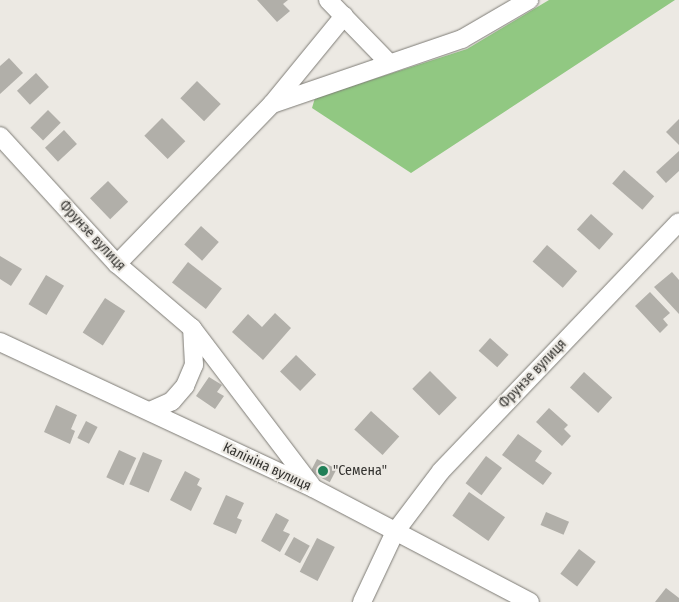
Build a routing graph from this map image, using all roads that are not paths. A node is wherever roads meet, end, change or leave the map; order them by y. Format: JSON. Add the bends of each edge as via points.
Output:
{"nodes":[{"id":1,"x":328,"y":0,"type":"edge"},
{"id":2,"x":529,"y":0,"type":"edge"},
{"id":3,"x":344,"y":16,"type":"junction"},
{"id":4,"x":388,"y":62,"type":"junction"},
{"id":5,"x":272,"y":104,"type":"junction"},
{"id":6,"x":0,"y":136,"type":"edge"},
{"id":7,"x":679,"y":222,"type":"edge"},
{"id":8,"x":117,"y":264,"type":"junction"},
{"id":9,"x":192,"y":328,"type":"junction"},
{"id":10,"x":0,"y":342,"type":"edge"},
{"id":11,"x":150,"y":411,"type":"junction"},
{"id":12,"x":312,"y":488,"type":"junction"},
{"id":13,"x":395,"y":532,"type":"junction"},
{"id":14,"x":362,"y":602,"type":"edge"},
{"id":15,"x":530,"y":602,"type":"edge"}],
"edges":[{"from":1,"to":3,"type":"street"},
{"from":2,"to":4,"type":"street","via":[[462,39]]},
{"from":3,"to":4,"type":"street"},
{"from":3,"to":5,"type":"street"},
{"from":4,"to":5,"type":"street"},
{"from":5,"to":8,"type":"street"},
{"from":6,"to":8,"type":"street","name":"Фрунзе вулиця"},
{"from":7,"to":13,"type":"street","name":"Фрунзе вулиця","via":[[442,471]]},
{"from":8,"to":9,"type":"street","name":"Фрунзе вулиця"},
{"from":9,"to":11,"type":"street","via":[[194,365],[185,386],[172,401]]},
{"from":9,"to":12,"type":"street","name":"Фрунзе вулиця"},
{"from":10,"to":11,"type":"street","name":"Калініна вулиця"},
{"from":11,"to":12,"type":"street","name":"Калініна вулиця"},
{"from":12,"to":13,"type":"street","name":"Калініна вулиця"},
{"from":13,"to":14,"type":"street","name":"Фрунзе вулиця"},
{"from":13,"to":15,"type":"street","name":"Калініна вулиця"}]}
